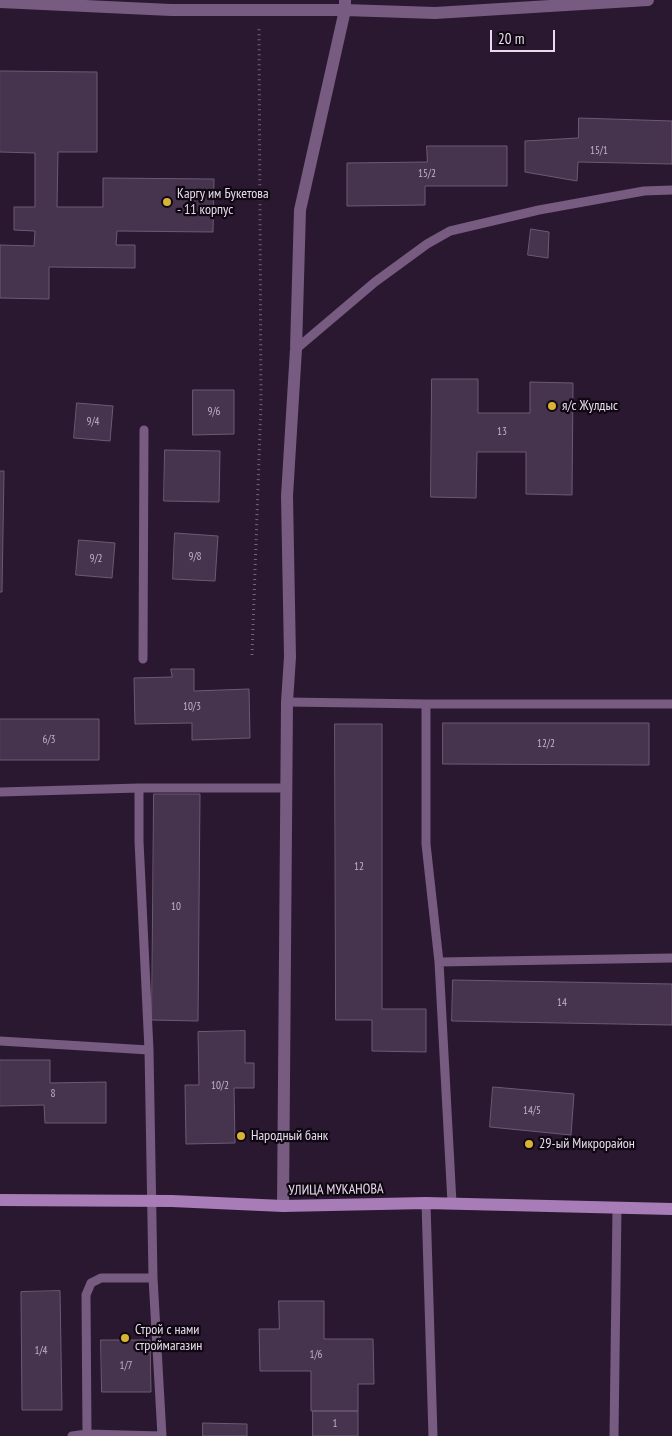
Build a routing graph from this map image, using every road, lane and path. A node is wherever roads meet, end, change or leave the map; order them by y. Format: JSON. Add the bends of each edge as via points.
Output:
{"nodes":[{"id":1,"x":648,"y":0,"type":"edge"},
{"id":2,"x":0,"y":2,"type":"edge"},
{"id":3,"x":345,"y":5,"type":"edge"},
{"id":4,"x":259,"y":10,"type":"junction"},
{"id":5,"x":672,"y":190,"type":"edge"},
{"id":6,"x":296,"y":349,"type":"junction"},
{"id":7,"x":144,"y":430,"type":"dead end"},
{"id":8,"x":252,"y":655,"type":"dead end"},
{"id":9,"x":143,"y":659,"type":"dead end"},
{"id":10,"x":287,"y":702,"type":"junction"},
{"id":11,"x":426,"y":704,"type":"junction"},
{"id":12,"x":672,"y":704,"type":"edge"},
{"id":13,"x":139,"y":788,"type":"junction"},
{"id":14,"x":287,"y":788,"type":"junction"},
{"id":15,"x":0,"y":792,"type":"edge"},
{"id":16,"x":672,"y":958,"type":"edge"},
{"id":17,"x":439,"y":962,"type":"junction"},
{"id":18,"x":0,"y":1041,"type":"edge"},
{"id":19,"x":148,"y":1050,"type":"junction"},
{"id":20,"x":0,"y":1200,"type":"edge"},
{"id":21,"x":152,"y":1201,"type":"junction"},
{"id":22,"x":426,"y":1203,"type":"junction"},
{"id":23,"x":452,"y":1203,"type":"junction"},
{"id":24,"x":283,"y":1206,"type":"junction"},
{"id":25,"x":616,"y":1207,"type":"junction"},
{"id":26,"x":672,"y":1209,"type":"edge"},
{"id":27,"x":153,"y":1278,"type":"junction"},
{"id":28,"x":87,"y":1434,"type":"junction"},
{"id":29,"x":72,"y":1436,"type":"edge"},
{"id":30,"x":162,"y":1436,"type":"edge"},
{"id":31,"x":433,"y":1436,"type":"edge"},
{"id":32,"x":614,"y":1436,"type":"edge"}],
"edges":[{"from":1,"to":3,"type":"street","via":[[435,13]]},
{"from":2,"to":4,"type":"street","via":[[171,10]]},
{"from":3,"to":4,"type":"street"},
{"from":3,"to":6,"type":"street","via":[[300,210]]},
{"from":4,"to":8,"type":"path","via":[[261,403]]},
{"from":5,"to":6,"type":"lane","via":[[644,191],[450,230],[375,282]]},
{"from":6,"to":10,"type":"street","via":[[287,496],[290,658]]},
{"from":7,"to":9,"type":"lane"},
{"from":10,"to":11,"type":"lane"},
{"from":10,"to":14,"type":"street"},
{"from":11,"to":12,"type":"lane"},
{"from":11,"to":17,"type":"lane","via":[[426,844]]},
{"from":13,"to":14,"type":"lane"},
{"from":13,"to":15,"type":"lane"},
{"from":13,"to":19,"type":"lane"},
{"from":14,"to":24,"type":"street"},
{"from":16,"to":17,"type":"lane"},
{"from":17,"to":23,"type":"lane"},
{"from":18,"to":19,"type":"lane"},
{"from":19,"to":21,"type":"lane"},
{"from":20,"to":21,"type":"main road","name":"УЛИЦА МУКАНОВА"},
{"from":21,"to":24,"type":"main road","name":"УЛИЦА МУКАНОВА"},
{"from":21,"to":27,"type":"lane"},
{"from":22,"to":23,"type":"main road","name":"УЛИЦА МУКАНОВА"},
{"from":22,"to":24,"type":"main road","name":"УЛИЦА МУКАНОВА"},
{"from":22,"to":31,"type":"lane"},
{"from":23,"to":25,"type":"main road","name":"УЛИЦА МУКАНОВА"},
{"from":25,"to":26,"type":"main road","name":"УЛИЦА МУКАНОВА"},
{"from":25,"to":32,"type":"lane"},
{"from":27,"to":28,"type":"lane","via":[[101,1278],[91,1283],[86,1295]]},
{"from":27,"to":30,"type":"lane"},
{"from":28,"to":29,"type":"lane"},
{"from":28,"to":30,"type":"lane"}]}
